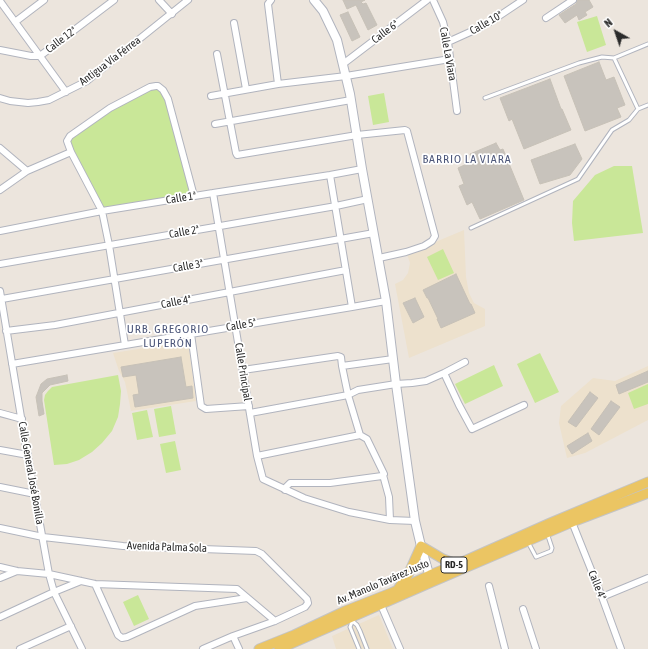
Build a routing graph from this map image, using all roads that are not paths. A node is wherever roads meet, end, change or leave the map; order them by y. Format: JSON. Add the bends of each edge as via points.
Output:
{"nodes":[{"id":1,"x":0,"y":0,"type":"edge"},
{"id":2,"x":44,"y":0,"type":"edge"},
{"id":3,"x":114,"y":0,"type":"edge"},
{"id":4,"x":159,"y":0,"type":"edge"},
{"id":5,"x":188,"y":0,"type":"edge"},
{"id":6,"x":271,"y":0,"type":"edge"},
{"id":7,"x":314,"y":0,"type":"edge"},
{"id":8,"x":427,"y":0,"type":"edge"},
{"id":9,"x":433,"y":0,"type":"edge"},
{"id":10,"x":523,"y":0,"type":"edge"},
{"id":11,"x":573,"y":0,"type":"edge"},
{"id":12,"x":172,"y":14,"type":"junction"},
{"id":13,"x":546,"y":18,"type":"dead end"},
{"id":14,"x":15,"y":22,"type":"junction"},
{"id":15,"x":234,"y":24,"type":"dead end"},
{"id":16,"x":448,"y":42,"type":"junction"},
{"id":17,"x":648,"y":44,"type":"edge"},
{"id":18,"x":0,"y":50,"type":"edge"},
{"id":19,"x":217,"y":54,"type":"dead end"},
{"id":20,"x":40,"y":56,"type":"junction"},
{"id":21,"x":614,"y":58,"type":"junction"},
{"id":22,"x":450,"y":59,"type":"junction"},
{"id":23,"x":343,"y":64,"type":"junction"},
{"id":24,"x":346,"y":76,"type":"junction"},
{"id":25,"x":278,"y":84,"type":"junction"},
{"id":26,"x":246,"y":89,"type":"junction"},
{"id":27,"x":66,"y":92,"type":"junction"},
{"id":28,"x":224,"y":93,"type":"junction"},
{"id":29,"x":211,"y":96,"type":"dead end"},
{"id":30,"x":0,"y":98,"type":"edge"},
{"id":31,"x":485,"y":98,"type":"dead end"},
{"id":32,"x":351,"y":100,"type":"junction"},
{"id":33,"x":648,"y":105,"type":"edge"},
{"id":34,"x":638,"y":109,"type":"junction"},
{"id":35,"x":457,"y":111,"type":"dead end"},
{"id":36,"x":230,"y":121,"type":"junction"},
{"id":37,"x":215,"y":124,"type":"dead end"},
{"id":38,"x":357,"y":135,"type":"junction"},
{"id":39,"x":0,"y":148,"type":"edge"},
{"id":40,"x":71,"y":152,"type":"junction"},
{"id":41,"x":362,"y":168,"type":"junction"},
{"id":42,"x":27,"y":170,"type":"junction"},
{"id":43,"x":330,"y":175,"type":"junction"},
{"id":44,"x":0,"y":190,"type":"edge"},
{"id":45,"x":213,"y":193,"type":"junction"},
{"id":46,"x":194,"y":196,"type":"junction"},
{"id":47,"x":368,"y":199,"type":"junction"},
{"id":48,"x":336,"y":206,"type":"junction"},
{"id":49,"x":102,"y":211,"type":"junction"},
{"id":50,"x":219,"y":226,"type":"junction"},
{"id":51,"x":471,"y":228,"type":"dead end"},
{"id":52,"x":0,"y":231,"type":"edge"},
{"id":53,"x":374,"y":233,"type":"junction"},
{"id":54,"x":341,"y":239,"type":"junction"},
{"id":55,"x":109,"y":246,"type":"junction"},
{"id":56,"x":379,"y":258,"type":"junction"},
{"id":57,"x":224,"y":259,"type":"junction"},
{"id":58,"x":0,"y":264,"type":"edge"},
{"id":59,"x":346,"y":270,"type":"junction"},
{"id":60,"x":114,"y":279,"type":"junction"},
{"id":61,"x":0,"y":291,"type":"edge"},
{"id":62,"x":230,"y":292,"type":"junction"},
{"id":63,"x":2,"y":299,"type":"junction"},
{"id":64,"x":386,"y":301,"type":"junction"},
{"id":65,"x":352,"y":307,"type":"junction"},
{"id":66,"x":120,"y":312,"type":"junction"},
{"id":67,"x":235,"y":326,"type":"junction"},
{"id":68,"x":6,"y":331,"type":"junction"},
{"id":69,"x":191,"y":334,"type":"junction"},
{"id":70,"x":125,"y":345,"type":"junction"},
{"id":71,"x":393,"y":359,"type":"junction"},
{"id":72,"x":465,"y":362,"type":"dead end"},
{"id":73,"x":12,"y":364,"type":"junction"},
{"id":74,"x":342,"y":366,"type":"junction"},
{"id":75,"x":243,"y":370,"type":"junction"},
{"id":76,"x":444,"y":373,"type":"junction"},
{"id":77,"x":396,"y":384,"type":"junction"},
{"id":78,"x":348,"y":395,"type":"junction"},
{"id":79,"x":524,"y":405,"type":"dead end"},
{"id":80,"x":249,"y":406,"type":"junction"},
{"id":81,"x":0,"y":413,"type":"edge"},
{"id":82,"x":250,"y":413,"type":"junction"},
{"id":83,"x":22,"y":419,"type":"junction"},
{"id":84,"x":360,"y":435,"type":"junction"},
{"id":85,"x":0,"y":450,"type":"edge"},
{"id":86,"x":28,"y":455,"type":"junction"},
{"id":87,"x":257,"y":456,"type":"junction"},
{"id":88,"x":383,"y":475,"type":"junction"},
{"id":89,"x":648,"y":482,"type":"edge"},
{"id":90,"x":0,"y":487,"type":"edge"},
{"id":91,"x":285,"y":490,"type":"junction"},
{"id":92,"x":648,"y":493,"type":"edge"},
{"id":93,"x":35,"y":494,"type":"junction"},
{"id":94,"x":390,"y":520,"type":"junction"},
{"id":95,"x":415,"y":522,"type":"junction"},
{"id":96,"x":572,"y":522,"type":"junction"},
{"id":97,"x":0,"y":528,"type":"edge"},
{"id":98,"x":547,"y":533,"type":"junction"},
{"id":99,"x":43,"y":537,"type":"junction"},
{"id":100,"x":528,"y":542,"type":"junction"},
{"id":101,"x":421,"y":546,"type":"junction"},
{"id":102,"x":456,"y":564,"type":"junction"},
{"id":103,"x":0,"y":567,"type":"edge"},
{"id":104,"x":17,"y":571,"type":"junction"},
{"id":105,"x":49,"y":574,"type":"junction"},
{"id":106,"x":0,"y":578,"type":"edge"},
{"id":107,"x":648,"y":578,"type":"edge"},
{"id":108,"x":431,"y":579,"type":"junction"},
{"id":109,"x":82,"y":581,"type":"junction"},
{"id":110,"x":95,"y":584,"type":"junction"},
{"id":111,"x":489,"y":586,"type":"dead end"},
{"id":112,"x":397,"y":590,"type":"junction"},
{"id":113,"x":54,"y":592,"type":"junction"},
{"id":114,"x":602,"y":597,"type":"junction"},
{"id":115,"x":247,"y":598,"type":"junction"},
{"id":116,"x":381,"y":605,"type":"junction"},
{"id":117,"x":523,"y":609,"type":"dead end"},
{"id":118,"x":0,"y":617,"type":"edge"},
{"id":119,"x":349,"y":617,"type":"junction"},
{"id":120,"x":275,"y":621,"type":"junction"},
{"id":121,"x":72,"y":626,"type":"junction"},
{"id":122,"x":234,"y":636,"type":"junction"},
{"id":123,"x":20,"y":649,"type":"edge"},
{"id":124,"x":82,"y":649,"type":"edge"},
{"id":125,"x":203,"y":649,"type":"edge"},
{"id":126,"x":240,"y":649,"type":"edge"},
{"id":127,"x":259,"y":649,"type":"edge"},
{"id":128,"x":279,"y":649,"type":"edge"},
{"id":129,"x":358,"y":649,"type":"edge"},
{"id":130,"x":367,"y":649,"type":"edge"},
{"id":131,"x":400,"y":649,"type":"edge"},
{"id":132,"x":506,"y":649,"type":"edge"},
{"id":133,"x":536,"y":649,"type":"edge"},
{"id":134,"x":621,"y":649,"type":"edge"}],
"edges":[{"from":1,"to":14,"type":"street"},
{"from":2,"to":14,"type":"street"},
{"from":3,"to":20,"type":"street","name":"Calle 12ª"},
{"from":4,"to":12,"type":"street"},
{"from":5,"to":12,"type":"street","name":"Antigua Vía Férrea"},
{"from":6,"to":25,"type":"street","via":[[268,4]]},
{"from":7,"to":23,"type":"street","via":[[337,40]]},
{"from":8,"to":23,"type":"street","name":"Calle 6ª"},
{"from":9,"to":16,"type":"street","name":"Calle La Viara","via":[[443,22]]},
{"from":10,"to":16,"type":"street","name":"Calle 10ª","via":[[479,28]]},
{"from":11,"to":13,"type":"street"},
{"from":12,"to":27,"type":"street","name":"Antigua Vía Férrea","via":[[87,81]]},
{"from":14,"to":20,"type":"street"},
{"from":15,"to":26,"type":"street"},
{"from":16,"to":22,"type":"street","name":"Calle La Viara"},
{"from":17,"to":21,"type":"lane"},
{"from":18,"to":20,"type":"street","name":"Calle 12ª"},
{"from":19,"to":28,"type":"street"},
{"from":20,"to":27,"type":"street"},
{"from":21,"to":31,"type":"lane","via":[[602,57],[579,62]]},
{"from":21,"to":34,"type":"lane"},
{"from":22,"to":24,"type":"street"},
{"from":22,"to":35,"type":"street","name":"Calle La Viara"},
{"from":23,"to":24,"type":"street"},
{"from":24,"to":25,"type":"street"},
{"from":24,"to":32,"type":"street"},
{"from":25,"to":26,"type":"street"},
{"from":26,"to":28,"type":"street"},
{"from":27,"to":30,"type":"street","name":"Antigua Vía Férrea","via":[[49,100],[28,103]]},
{"from":28,"to":29,"type":"street"},
{"from":28,"to":36,"type":"street"},
{"from":32,"to":36,"type":"street"},
{"from":32,"to":38,"type":"street"},
{"from":33,"to":34,"type":"lane"},
{"from":34,"to":51,"type":"lane","via":[[629,120],[612,130],[578,179]]},
{"from":36,"to":37,"type":"street"},
{"from":36,"to":38,"type":"street","via":[[237,155]]},
{"from":38,"to":41,"type":"street"},
{"from":38,"to":56,"type":"street","via":[[407,131],[436,236],[424,246]]},
{"from":39,"to":42,"type":"street"},
{"from":40,"to":42,"type":"street"},
{"from":40,"to":46,"type":"street","via":[[67,141],[80,128],[110,108],[150,87],[158,86],[168,99]]},
{"from":40,"to":49,"type":"street"},
{"from":41,"to":43,"type":"street","name":"Calle 1ª"},
{"from":41,"to":47,"type":"street"},
{"from":42,"to":44,"type":"street"},
{"from":43,"to":45,"type":"street","name":"Calle 1ª"},
{"from":43,"to":48,"type":"street"},
{"from":45,"to":46,"type":"street","name":"Calle 1ª"},
{"from":45,"to":50,"type":"street","name":"Calle Principal"},
{"from":46,"to":49,"type":"street","name":"Calle 1ª"},
{"from":47,"to":48,"type":"street","name":"Calle 2ª"},
{"from":47,"to":53,"type":"street"},
{"from":48,"to":50,"type":"street","name":"Calle 2ª"},
{"from":48,"to":54,"type":"street"},
{"from":49,"to":52,"type":"street","name":"Calle 1ª"},
{"from":49,"to":55,"type":"street"},
{"from":50,"to":55,"type":"street","name":"Calle 2ª"},
{"from":50,"to":57,"type":"street","name":"Calle Principal"},
{"from":53,"to":54,"type":"street","name":"Calle 3ª"},
{"from":53,"to":56,"type":"street"},
{"from":54,"to":57,"type":"street","name":"Calle 3ª"},
{"from":54,"to":59,"type":"street"},
{"from":55,"to":58,"type":"street","name":"Calle 2ª"},
{"from":55,"to":60,"type":"street"},
{"from":56,"to":64,"type":"street"},
{"from":57,"to":60,"type":"street","name":"Calle 3ª"},
{"from":57,"to":62,"type":"street","name":"Calle Principal"},
{"from":59,"to":62,"type":"street","name":"Calle 4ª"},
{"from":59,"to":65,"type":"street"},
{"from":60,"to":63,"type":"street","name":"Calle 3ª"},
{"from":60,"to":66,"type":"street"},
{"from":61,"to":63,"type":"street","name":"Calle General José Bonilla"},
{"from":62,"to":66,"type":"street","name":"Calle 4ª"},
{"from":62,"to":67,"type":"street","name":"Calle Principal"},
{"from":63,"to":68,"type":"street","name":"Calle General José Bonilla"},
{"from":64,"to":65,"type":"street","name":"Calle 5ª"},
{"from":64,"to":71,"type":"street"},
{"from":65,"to":67,"type":"street","name":"Calle 5ª"},
{"from":66,"to":68,"type":"street","name":"Calle 4ª","via":[[56,325]]},
{"from":66,"to":70,"type":"street"},
{"from":67,"to":69,"type":"street","name":"Calle 5ª"},
{"from":67,"to":75,"type":"street","name":"Calle Principal"},
{"from":68,"to":73,"type":"street","name":"Calle General José Bonilla"},
{"from":69,"to":70,"type":"street","name":"Calle 5ª"},
{"from":69,"to":80,"type":"street","via":[[201,406],[206,409]]},
{"from":70,"to":73,"type":"street","name":"Calle 5ª"},
{"from":71,"to":74,"type":"street"},
{"from":71,"to":77,"type":"street"},
{"from":72,"to":76,"type":"street"},
{"from":73,"to":83,"type":"street","name":"Calle General José Bonilla"},
{"from":74,"to":75,"type":"street","via":[[341,357],[338,356]]},
{"from":74,"to":78,"type":"street"},
{"from":75,"to":80,"type":"street","name":"Calle Principal"},
{"from":76,"to":77,"type":"street","via":[[426,381]]},
{"from":76,"to":79,"type":"street","via":[[472,429]]},
{"from":77,"to":78,"type":"street","via":[[358,390]]},
{"from":77,"to":95,"type":"street"},
{"from":78,"to":82,"type":"street"},
{"from":78,"to":84,"type":"street"},
{"from":80,"to":82,"type":"street","name":"Calle Principal"},
{"from":81,"to":83,"type":"street"},
{"from":82,"to":87,"type":"street","name":"Calle Principal"},
{"from":83,"to":86,"type":"street","name":"Calle General José Bonilla"},
{"from":84,"to":87,"type":"street"},
{"from":84,"to":88,"type":"street","via":[[367,439]]},
{"from":85,"to":86,"type":"street"},
{"from":86,"to":93,"type":"street","name":"Calle General José Bonilla"},
{"from":87,"to":91,"type":"street","name":"Calle Principal","via":[[263,480]]},
{"from":88,"to":91,"type":"street","via":[[330,482],[290,483]]},
{"from":88,"to":94,"type":"street","via":[[389,497]]},
{"from":89,"to":102,"type":"main road","name":"Av. Manolo Tavárez Justo","number":"RD-5"},
{"from":90,"to":93,"type":"street"},
{"from":91,"to":94,"type":"street","via":[[349,512]]},
{"from":92,"to":96,"type":"main road","name":"Av. Manolo Tavárez Justo","number":"RD-5"},
{"from":93,"to":99,"type":"street","name":"Calle General José Bonilla"},
{"from":94,"to":95,"type":"street"},
{"from":95,"to":101,"type":"street"},
{"from":96,"to":98,"type":"main road","name":"Av. Manolo Tavárez Justo","number":"RD-5"},
{"from":96,"to":114,"type":"street","name":"Calle 4ª"},
{"from":97,"to":99,"type":"street","name":"Avenida Palma Sola"},
{"from":98,"to":100,"type":"main road","name":"Av. Manolo Tavárez Justo","number":"RD-5"},
{"from":98,"to":100,"type":"lane","via":[[551,551],[536,557]]},
{"from":99,"to":105,"type":"street","name":"Calle General José Bonilla"},
{"from":99,"to":120,"type":"street","name":"Avenida Palma Sola","via":[[123,546],[256,551],[307,599],[305,607]]},
{"from":100,"to":108,"type":"main road","name":"Av. Manolo Tavárez Justo","number":"RD-5"},
{"from":101,"to":102,"type":"main road"},
{"from":101,"to":108,"type":"street"},
{"from":101,"to":112,"type":"main road","via":[[408,575]]},
{"from":102,"to":108,"type":"main road","name":"Av. Manolo Tavárez Justo","number":"RD-5"},
{"from":103,"to":104,"type":"street"},
{"from":104,"to":105,"type":"street"},
{"from":104,"to":106,"type":"street"},
{"from":105,"to":109,"type":"street"},
{"from":105,"to":113,"type":"street","name":"Calle General José Bonilla"},
{"from":107,"to":114,"type":"street"},
{"from":108,"to":112,"type":"main road","name":"Av. Manolo Tavárez Justo","number":"RD-5"},
{"from":108,"to":116,"type":"main road","name":"Av. Manolo Tavárez Justo","number":"RD-5"},
{"from":109,"to":110,"type":"street"},
{"from":109,"to":113,"type":"street"},
{"from":110,"to":115,"type":"street","via":[[237,589]]},
{"from":110,"to":115,"type":"street","via":[[118,635],[122,638],[195,606]]},
{"from":111,"to":132,"type":"street"},
{"from":112,"to":119,"type":"main road","name":"Av. Manolo Tavárez Justo","number":"RD-5"},
{"from":113,"to":118,"type":"street"},
{"from":113,"to":121,"type":"street","name":"Calle General José Bonilla"},
{"from":114,"to":134,"type":"street","name":"Calle 4ª"},
{"from":115,"to":120,"type":"street"},
{"from":116,"to":119,"type":"main road","name":"Av. Manolo Tavárez Justo","number":"RD-5"},
{"from":116,"to":131,"type":"street"},
{"from":117,"to":133,"type":"street"},
{"from":119,"to":127,"type":"main road","name":"Av. Manolo Tavárez Justo","number":"RD-5"},
{"from":119,"to":128,"type":"main road","name":"Av. Manolo Tavárez Justo","number":"RD-5"},
{"from":119,"to":129,"type":"lane"},
{"from":119,"to":130,"type":"lane","via":[[357,625]]},
{"from":120,"to":122,"type":"street"},
{"from":121,"to":123,"type":"street"},
{"from":121,"to":124,"type":"street","name":"Calle General José Bonilla"},
{"from":122,"to":125,"type":"street"},
{"from":122,"to":126,"type":"street"}]}
